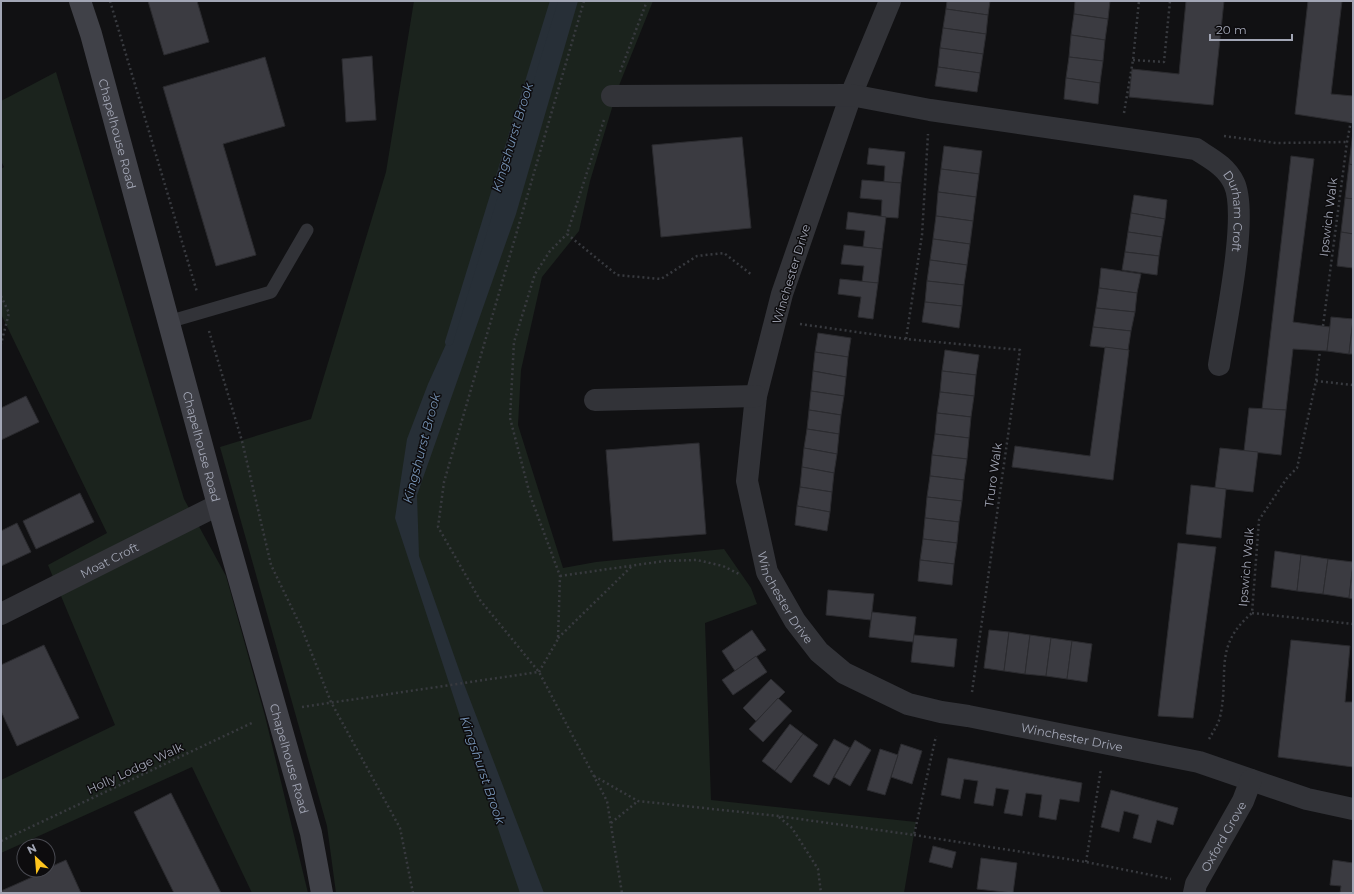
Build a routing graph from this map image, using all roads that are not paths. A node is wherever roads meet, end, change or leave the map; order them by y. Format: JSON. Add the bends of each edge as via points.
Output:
{"nodes":[{"id":1,"x":80,"y":1,"type":"edge"},
{"id":2,"x":890,"y":1,"type":"edge"},
{"id":3,"x":851,"y":95,"type":"junction"},
{"id":4,"x":612,"y":96,"type":"road end"},
{"id":5,"x":307,"y":230,"type":"dead end"},
{"id":6,"x":168,"y":322,"type":"junction"},
{"id":7,"x":1219,"y":365,"type":"dead end"},
{"id":8,"x":756,"y":396,"type":"junction"},
{"id":9,"x":595,"y":400,"type":"dead end"},
{"id":10,"x":218,"y":505,"type":"junction"},
{"id":11,"x":1,"y":614,"type":"edge"},
{"id":12,"x":1250,"y":780,"type":"junction"},
{"id":13,"x":1353,"y":809,"type":"edge"},
{"id":14,"x":1195,"y":889,"type":"edge"},
{"id":15,"x":322,"y":893,"type":"edge"}],
"edges":[{"from":1,"to":6,"type":"street","name":"Chapelhouse Road"},
{"from":2,"to":3,"type":"street","name":"Winchester Drive"},
{"from":3,"to":4,"type":"street","name":"Durham Croft"},
{"from":3,"to":7,"type":"street","name":"Durham Croft","via":[[930,110],[1196,149],[1222,165],[1234,184],[1240,214]]},
{"from":3,"to":8,"type":"street","name":"Winchester Drive","via":[[782,294]]},
{"from":5,"to":6,"type":"lane","via":[[271,292]]},
{"from":6,"to":10,"type":"street","name":"Chapelhouse Road"},
{"from":8,"to":9,"type":"street"},
{"from":8,"to":12,"type":"street","name":"Winchester Drive","via":[[747,480],[767,572],[794,621],[819,652],[844,674],[908,704],[1199,762]]},
{"from":10,"to":11,"type":"street","name":"Moat Croft"},
{"from":10,"to":15,"type":"street","name":"Chapelhouse Road","via":[[311,833]]},
{"from":12,"to":13,"type":"street","name":"Winchester Drive","via":[[1307,799]]},
{"from":12,"to":14,"type":"street","name":"Oxford Grove","via":[[1243,801]]}]}
